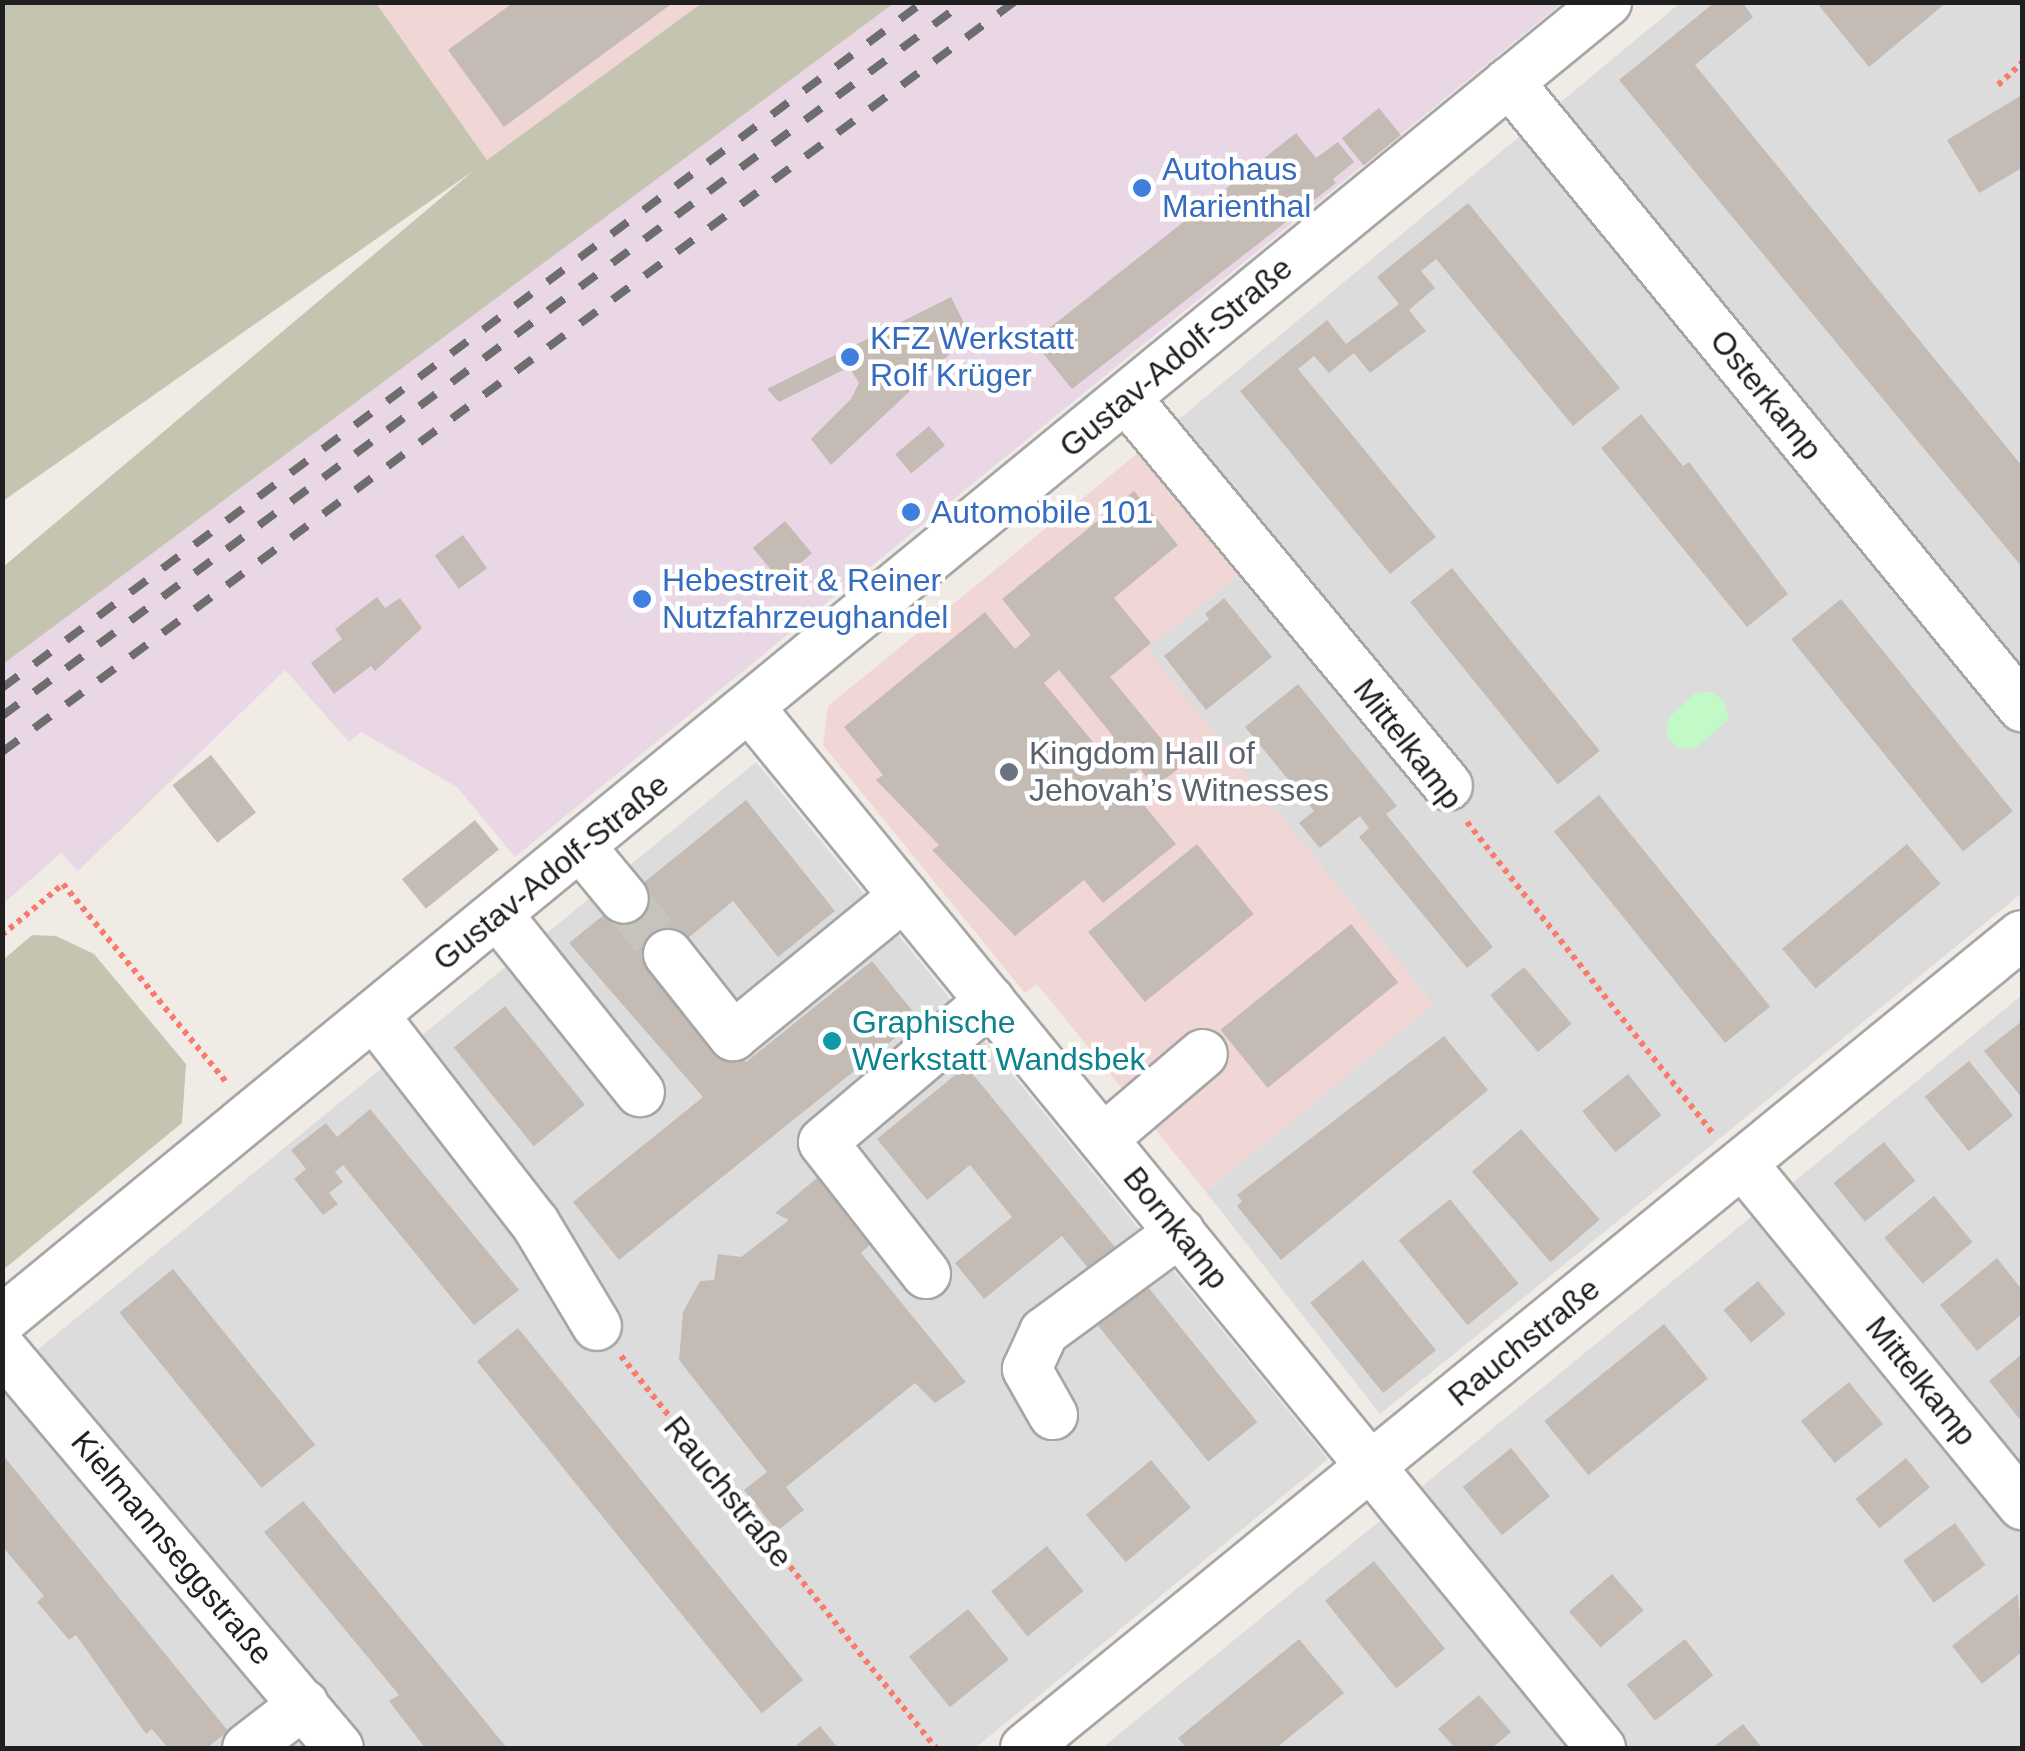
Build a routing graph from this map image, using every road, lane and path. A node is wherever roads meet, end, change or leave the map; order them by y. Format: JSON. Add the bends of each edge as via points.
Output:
{"nodes":[{"id":1,"x":1607,"y":2,"type":"edge"},
{"id":2,"x":2022,"y":63,"type":"edge"},
{"id":3,"x":1509,"y":82,"type":"junction"},
{"id":4,"x":1998,"y":85,"type":"dead end"},
{"id":5,"x":1126,"y":398,"type":"junction"},
{"id":6,"x":750,"y":708,"type":"junction"},
{"id":7,"x":2022,"y":708,"type":"edge"},
{"id":8,"x":1448,"y":786,"type":"joint"},
{"id":9,"x":581,"y":847,"type":"junction"},
{"id":10,"x":904,"y":896,"type":"junction"},
{"id":11,"x":624,"y":898,"type":"tunnel mouth"},
{"id":12,"x":498,"y":915,"type":"junction"},
{"id":13,"x":2022,"y":934,"type":"edge"},
{"id":14,"x":2,"y":935,"type":"edge"},
{"id":15,"x":668,"y":954,"type":"tunnel mouth"},
{"id":16,"x":990,"y":1001,"type":"junction"},
{"id":17,"x":375,"y":1017,"type":"junction"},
{"id":18,"x":1203,"y":1054,"type":"dead end"},
{"id":19,"x":640,"y":1092,"type":"dead end"},
{"id":20,"x":252,"y":1114,"type":"junction"},
{"id":21,"x":1104,"y":1139,"type":"junction"},
{"id":22,"x":1732,"y":1153,"type":"junction"},
{"id":23,"x":1180,"y":1232,"type":"junction"},
{"id":24,"x":926,"y":1274,"type":"dead end"},
{"id":25,"x":2,"y":1320,"type":"edge"},
{"id":26,"x":598,"y":1326,"type":"joint"},
{"id":27,"x":2,"y":1349,"type":"edge"},
{"id":28,"x":1053,"y":1415,"type":"dead end"},
{"id":29,"x":1371,"y":1466,"type":"junction"},
{"id":30,"x":2022,"y":1505,"type":"edge"},
{"id":31,"x":304,"y":1704,"type":"junction"},
{"id":32,"x":247,"y":1748,"type":"edge"},
{"id":33,"x":339,"y":1748,"type":"edge"},
{"id":34,"x":936,"y":1748,"type":"edge"},
{"id":35,"x":1025,"y":1748,"type":"edge"},
{"id":36,"x":1601,"y":1748,"type":"edge"}],
"edges":[{"from":1,"to":3,"type":"street","name":"Gustav-Adolf-Straße"},
{"from":2,"to":4,"type":"path"},
{"from":3,"to":5,"type":"street","name":"Gustav-Adolf-Straße"},
{"from":3,"to":7,"type":"street","name":"Osterkamp"},
{"from":5,"to":6,"type":"street","name":"Gustav-Adolf-Straße"},
{"from":5,"to":8,"type":"street","name":"Mittelkamp"},
{"from":6,"to":9,"type":"street","name":"Gustav-Adolf-Straße"},
{"from":6,"to":10,"type":"street","name":"Bornkamp"},
{"from":8,"to":22,"type":"path","name":"Mittelkamp","via":[[1478,844]]},
{"from":9,"to":11,"type":"street"},
{"from":9,"to":12,"type":"street","name":"Gustav-Adolf-Straße"},
{"from":10,"to":15,"type":"street","via":[[733,1036]]},
{"from":10,"to":16,"type":"street","name":"Bornkamp"},
{"from":12,"to":17,"type":"street","name":"Gustav-Adolf-Straße"},
{"from":12,"to":19,"type":"street"},
{"from":13,"to":22,"type":"street","name":"Rauchstraße"},
{"from":14,"to":20,"type":"path","via":[[63,884]]},
{"from":16,"to":21,"type":"street","name":"Bornkamp"},
{"from":16,"to":24,"type":"street","via":[[823,1142]]},
{"from":17,"to":20,"type":"street","name":"Gustav-Adolf-Straße"},
{"from":17,"to":26,"type":"street","via":[[535,1223]]},
{"from":18,"to":21,"type":"street"},
{"from":20,"to":25,"type":"street","name":"Gustav-Adolf-Straße"},
{"from":21,"to":23,"type":"street","name":"Bornkamp"},
{"from":22,"to":29,"type":"street","name":"Rauchstraße"},
{"from":22,"to":30,"type":"street","name":"Mittelkamp"},
{"from":23,"to":28,"type":"street","via":[[1044,1332],[1027,1369]]},
{"from":23,"to":29,"type":"street","name":"Bornkamp"},
{"from":26,"to":34,"type":"path","name":"Rauchstraße"},
{"from":27,"to":31,"type":"street","name":"Kielmannseggstraße"},
{"from":29,"to":35,"type":"street","name":"Rauchstraße"},
{"from":29,"to":36,"type":"street","name":"Bornkamp"},
{"from":31,"to":32,"type":"street"},
{"from":31,"to":33,"type":"street","name":"Kielmannseggstraße"}]}
